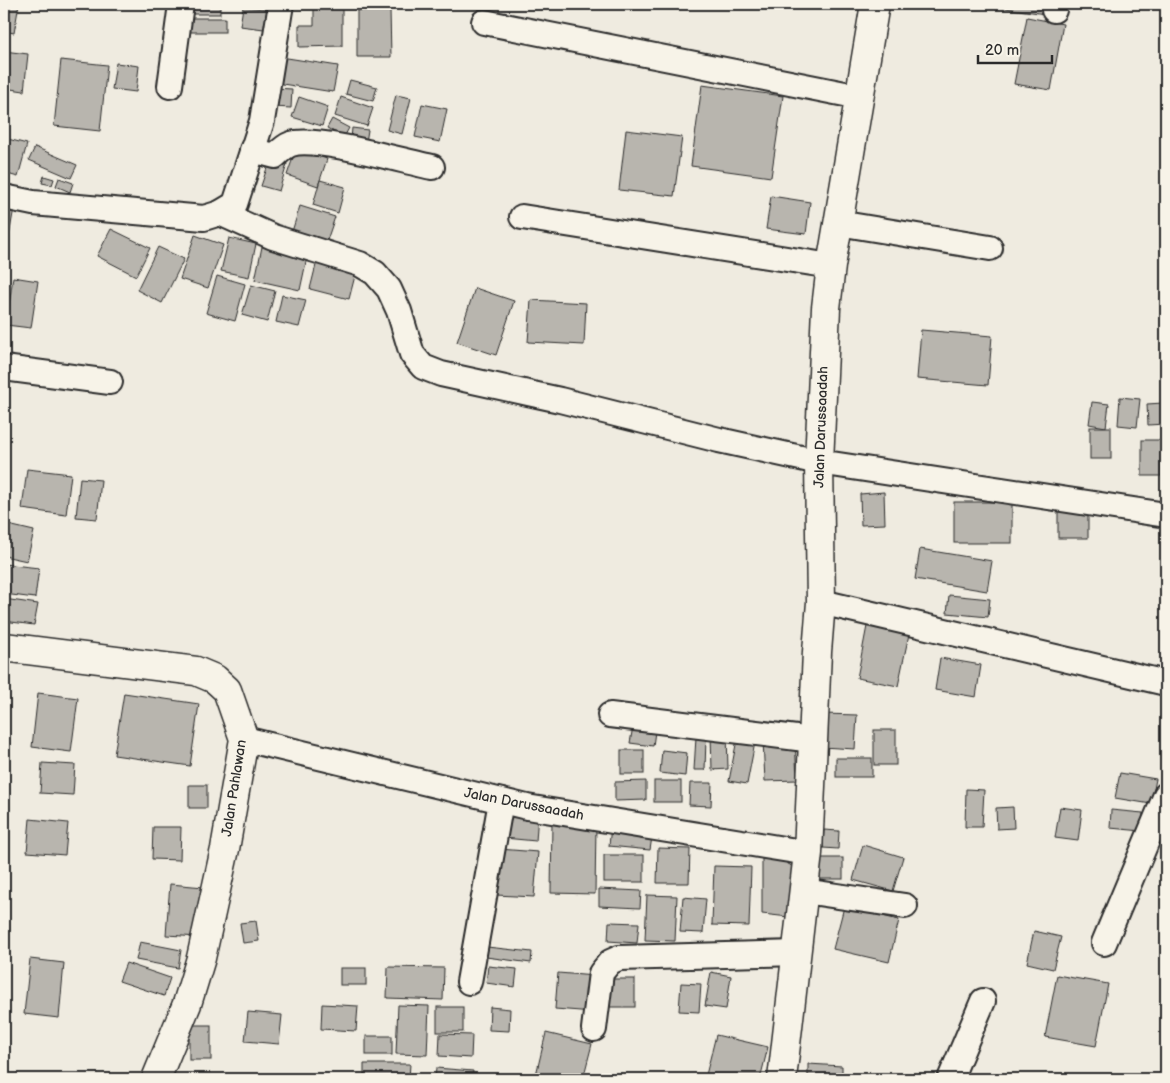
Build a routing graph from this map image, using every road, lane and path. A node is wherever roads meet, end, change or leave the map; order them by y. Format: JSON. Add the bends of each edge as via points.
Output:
{"nodes":[{"id":1,"x":182,"y":4,"type":"edge"},
{"id":2,"x":279,"y":4,"type":"edge"},
{"id":3,"x":875,"y":4,"type":"edge"},
{"id":4,"x":484,"y":22,"type":"dead end"},
{"id":5,"x":170,"y":86,"type":"dead end"},
{"id":6,"x":860,"y":97,"type":"junction"},
{"id":7,"x":252,"y":150,"type":"junction"},
{"id":8,"x":432,"y":167,"type":"dead end"},
{"id":9,"x":4,"y":197,"type":"edge"},
{"id":10,"x":220,"y":213,"type":"junction"},
{"id":11,"x":522,"y":217,"type":"dead end"},
{"id":12,"x":838,"y":223,"type":"junction"},
{"id":13,"x":990,"y":248,"type":"dead end"},
{"id":14,"x":831,"y":266,"type":"junction"},
{"id":15,"x":5,"y":375,"type":"edge"},
{"id":16,"x":110,"y":382,"type":"dead end"},
{"id":17,"x":819,"y":462,"type":"junction"},
{"id":18,"x":1166,"y":515,"type":"edge"},
{"id":19,"x":821,"y":602,"type":"junction"},
{"id":20,"x":4,"y":647,"type":"edge"},
{"id":21,"x":1166,"y":682,"type":"edge"},
{"id":22,"x":610,"y":715,"type":"dead end"},
{"id":23,"x":244,"y":740,"type":"junction"},
{"id":24,"x":813,"y":740,"type":"junction"},
{"id":25,"x":1166,"y":795,"type":"edge"},
{"id":26,"x":501,"y":801,"type":"junction"},
{"id":27,"x":808,"y":853,"type":"junction"},
{"id":28,"x":804,"y":891,"type":"junction"},
{"id":29,"x":904,"y":906,"type":"dead end"},
{"id":30,"x":1104,"y":943,"type":"dead end"},
{"id":31,"x":796,"y":953,"type":"junction"},
{"id":32,"x":469,"y":982,"type":"dead end"},
{"id":33,"x":983,"y":1001,"type":"dead end"},
{"id":34,"x":594,"y":1029,"type":"dead end"},
{"id":35,"x":156,"y":1079,"type":"edge"},
{"id":36,"x":782,"y":1079,"type":"edge"},
{"id":37,"x":950,"y":1079,"type":"edge"}],
"edges":[{"from":1,"to":5,"type":"street"},
{"from":2,"to":7,"type":"street","via":[[262,122]]},
{"from":3,"to":6,"type":"street","name":"Jalan Darussaadah"},
{"from":4,"to":6,"type":"street"},
{"from":6,"to":12,"type":"street","name":"Jalan Darussaadah"},
{"from":7,"to":8,"type":"street","via":[[275,156],[291,144],[321,144]]},
{"from":7,"to":10,"type":"street","via":[[235,204]]},
{"from":9,"to":10,"type":"street","via":[[33,203],[204,218]]},
{"from":10,"to":17,"type":"street","via":[[273,237],[360,264],[375,272],[389,289],[412,354],[423,367],[441,374]]},
{"from":11,"to":14,"type":"street"},
{"from":12,"to":13,"type":"street"},
{"from":12,"to":14,"type":"street","name":"Jalan Darussaadah"},
{"from":14,"to":17,"type":"street","name":"Jalan Darussaadah"},
{"from":15,"to":16,"type":"street"},
{"from":17,"to":18,"type":"street"},
{"from":17,"to":19,"type":"street","name":"Jalan Darussaadah"},
{"from":19,"to":21,"type":"street"},
{"from":19,"to":24,"type":"street","name":"Jalan Darussaadah"},
{"from":20,"to":23,"type":"street","name":"Jalan Pahlawan","via":[[196,672],[215,679],[227,690]]},
{"from":22,"to":24,"type":"street"},
{"from":23,"to":26,"type":"street","name":"Jalan Darussaadah"},
{"from":23,"to":35,"type":"street","name":"Jalan Pahlawan","via":[[201,958],[187,1004]]},
{"from":24,"to":27,"type":"street","name":"Jalan Darussaadah"},
{"from":25,"to":30,"type":"street"},
{"from":26,"to":27,"type":"street","name":"Jalan Darussaadah"},
{"from":26,"to":32,"type":"street"},
{"from":27,"to":28,"type":"street","name":"Jalan Darussaadah"},
{"from":28,"to":29,"type":"street"},
{"from":28,"to":31,"type":"street","name":"Jalan Darussaadah"},
{"from":31,"to":34,"type":"street","via":[[619,958],[610,962],[601,973]]},
{"from":31,"to":36,"type":"street","name":"Jalan Darussaadah"},
{"from":33,"to":37,"type":"street"}]}
